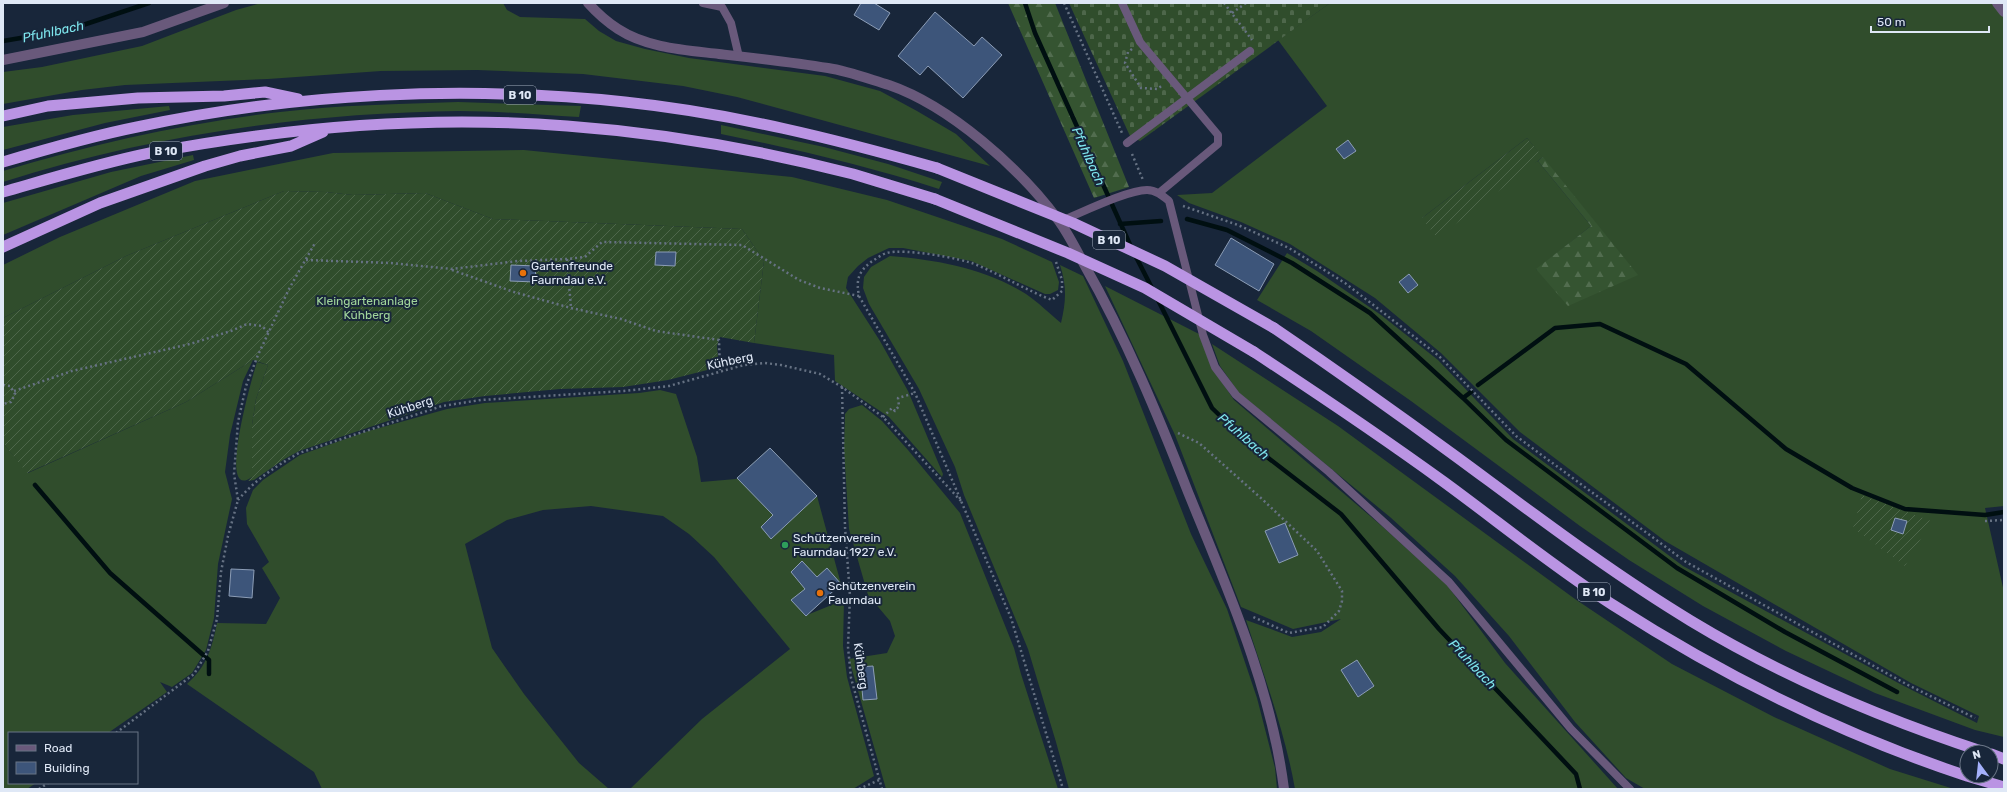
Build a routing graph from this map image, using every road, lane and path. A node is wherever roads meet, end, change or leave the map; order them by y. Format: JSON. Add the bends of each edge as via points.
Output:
{"nodes":[{"id":1,"x":224,"y":3,"type":"edge"},
{"id":2,"x":588,"y":3,"type":"edge"},
{"id":3,"x":703,"y":3,"type":"edge"},
{"id":4,"x":1064,"y":3,"type":"edge"},
{"id":5,"x":1122,"y":3,"type":"edge"},
{"id":6,"x":1224,"y":3,"type":"edge"},
{"id":7,"x":1246,"y":3,"type":"edge"},
{"id":8,"x":1997,"y":3,"type":"edge"},
{"id":9,"x":2004,"y":12,"type":"edge"},
{"id":10,"x":1232,"y":13,"type":"junction"},
{"id":11,"x":1140,"y":42,"type":"junction"},
{"id":12,"x":1250,"y":51,"type":"joint"},
{"id":13,"x":739,"y":56,"type":"junction"},
{"id":14,"x":3,"y":60,"type":"edge"},
{"id":15,"x":1171,"y":79,"type":"junction"},
{"id":16,"x":1187,"y":98,"type":"junction"},
{"id":17,"x":306,"y":101,"type":"junction"},
{"id":18,"x":3,"y":116,"type":"edge"},
{"id":19,"x":333,"y":128,"type":"junction"},
{"id":20,"x":1127,"y":143,"type":"junction"},
{"id":21,"x":3,"y":162,"type":"edge"},
{"id":22,"x":1148,"y":190,"type":"junction"},
{"id":23,"x":3,"y":192,"type":"edge"},
{"id":24,"x":1159,"y":193,"type":"junction"},
{"id":25,"x":1169,"y":201,"type":"junction"},
{"id":26,"x":1060,"y":222,"type":"junction"},
{"id":27,"x":315,"y":243,"type":"dead end"},
{"id":28,"x":3,"y":247,"type":"edge"},
{"id":29,"x":567,"y":259,"type":"junction"},
{"id":30,"x":306,"y":260,"type":"junction"},
{"id":31,"x":452,"y":269,"type":"junction"},
{"id":32,"x":859,"y":296,"type":"junction"},
{"id":33,"x":1052,"y":300,"type":"dead end"},
{"id":34,"x":571,"y":308,"type":"junction"},
{"id":35,"x":269,"y":333,"type":"junction"},
{"id":36,"x":720,"y":371,"type":"junction"},
{"id":37,"x":3,"y":385,"type":"edge"},
{"id":38,"x":842,"y":387,"type":"junction"},
{"id":39,"x":14,"y":391,"type":"junction"},
{"id":40,"x":915,"y":393,"type":"junction"},
{"id":41,"x":3,"y":404,"type":"edge"},
{"id":42,"x":883,"y":417,"type":"junction"},
{"id":43,"x":1162,"y":426,"type":"junction"},
{"id":44,"x":238,"y":500,"type":"junction"},
{"id":45,"x":962,"y":502,"type":"junction"},
{"id":46,"x":2004,"y":520,"type":"edge"},
{"id":47,"x":1985,"y":522,"type":"dead end"},
{"id":48,"x":1235,"y":610,"type":"junction"},
{"id":49,"x":1975,"y":718,"type":"dead end"},
{"id":50,"x":117,"y":732,"type":"edge"},
{"id":51,"x":1960,"y":744,"type":"edge"},
{"id":52,"x":1959,"y":773,"type":"edge"},
{"id":53,"x":879,"y":780,"type":"junction"},
{"id":54,"x":1994,"y":784,"type":"edge"},
{"id":55,"x":2004,"y":787,"type":"edge"},
{"id":56,"x":859,"y":789,"type":"edge"},
{"id":57,"x":882,"y":789,"type":"edge"},
{"id":58,"x":1063,"y":789,"type":"edge"},
{"id":59,"x":1284,"y":789,"type":"edge"},
{"id":60,"x":1630,"y":789,"type":"edge"}],
"edges":[{"from":1,"to":14,"type":"street","via":[[143,32]]},
{"from":2,"to":13,"type":"street","via":[[602,18],[620,31],[653,44]]},
{"from":3,"to":13,"type":"lane","via":[[722,7],[731,23]]},
{"from":4,"to":20,"type":"path"},
{"from":5,"to":11,"type":"lane"},
{"from":6,"to":10,"type":"path"},
{"from":7,"to":10,"type":"path"},
{"from":8,"to":9,"type":"street"},
{"from":10,"to":12,"type":"path","via":[[1257,46]]},
{"from":11,"to":15,"type":"lane"},
{"from":11,"to":15,"type":"path","via":[[1128,52],[1125,63],[1141,88],[1156,89]]},
{"from":12,"to":16,"type":"lane"},
{"from":13,"to":26,"type":"street","via":[[830,68],[891,86],[926,102],[1011,165]]},
{"from":15,"to":16,"type":"lane"},
{"from":16,"to":20,"type":"lane"},
{"from":16,"to":24,"type":"lane","via":[[1218,135],[1218,144]]},
{"from":17,"to":18,"type":"highway","via":[[265,92],[224,96],[138,98],[48,106]]},
{"from":17,"to":21,"type":"highway","number":"B 10","via":[[220,112],[136,127]]},
{"from":17,"to":51,"type":"highway","number":"B 10","bridge":true,"via":[[382,95],[510,94],[625,102],[790,130],[861,146],[937,168],[1073,223],[1165,266],[1274,328],[1359,385],[1560,534],[1692,622],[1770,664],[1858,705]]},
{"from":19,"to":23,"type":"highway","number":"B 10","via":[[148,154]]},
{"from":19,"to":28,"type":"highway","number":"B 10","via":[[291,146],[205,166],[100,203]]},
{"from":19,"to":52,"type":"highway","number":"B 10","bridge":true,"via":[[390,123],[489,122],[567,126],[641,134],[785,158],[854,175],[935,199],[1061,249],[1145,288],[1254,352],[1342,410],[1612,604],[1679,645],[1762,690],[1850,732]]},
{"from":20,"to":22,"type":"path"},
{"from":22,"to":24,"type":"lane"},
{"from":22,"to":26,"type":"lane","via":[[1120,196]]},
{"from":24,"to":25,"type":"lane"},
{"from":25,"to":49,"type":"path","via":[[1238,225],[1289,248],[1344,283],[1439,356],[1516,436],[1686,562],[1908,685]]},
{"from":25,"to":60,"type":"lane","via":[[1203,335],[1214,367],[1232,390],[1329,472],[1448,582],[1571,729]]},
{"from":26,"to":43,"type":"street","via":[[1103,298]]},
{"from":27,"to":30,"type":"path"},
{"from":29,"to":31,"type":"path","via":[[518,261]]},
{"from":29,"to":32,"type":"path","via":[[586,257],[602,242],[742,245],[799,280],[820,288]]},
{"from":29,"to":34,"type":"path"},
{"from":30,"to":31,"type":"path","via":[[391,262]]},
{"from":30,"to":35,"type":"path"},
{"from":31,"to":34,"type":"path","via":[[514,292]]},
{"from":32,"to":33,"type":"path","via":[[857,285],[861,270],[886,253],[903,251],[976,265]]},
{"from":32,"to":40,"type":"path"},
{"from":34,"to":36,"type":"path","via":[[621,319],[656,331],[719,340]]},
{"from":35,"to":39,"type":"path","via":[[262,326],[247,324],[190,344],[72,371]]},
{"from":35,"to":44,"type":"path","via":[[246,386],[238,422],[234,474]]},
{"from":36,"to":38,"type":"path","name":"Kühberg","via":[[744,365],[781,365],[820,374]]},
{"from":36,"to":44,"type":"path","name":"Kühberg","via":[[669,386],[481,400],[442,406],[299,453],[252,484]]},
{"from":37,"to":39,"type":"path","via":[[10,386]]},
{"from":38,"to":42,"type":"path"},
{"from":38,"to":53,"type":"path","name":"Kühberg","via":[[845,527],[850,596],[848,647],[851,678]]},
{"from":39,"to":41,"type":"path","via":[[13,400]]},
{"from":40,"to":42,"type":"path","via":[[898,398],[899,406],[895,411],[892,408]]},
{"from":40,"to":45,"type":"path"},
{"from":42,"to":45,"type":"path"},
{"from":43,"to":48,"type":"street"},
{"from":43,"to":48,"type":"path","via":[[1199,443],[1262,499],[1318,551],[1342,590],[1342,601],[1338,611],[1322,626],[1289,633]]},
{"from":44,"to":50,"type":"path","via":[[226,543],[217,619],[204,660],[194,674]]},
{"from":45,"to":58,"type":"path","via":[[1011,618]]},
{"from":46,"to":47,"type":"path"},
{"from":48,"to":59,"type":"street","via":[[1265,697]]},
{"from":53,"to":56,"type":"path"},
{"from":53,"to":57,"type":"path","name":"Kühberg"},
{"from":54,"to":55,"type":"highway","number":"B 10"}]}
